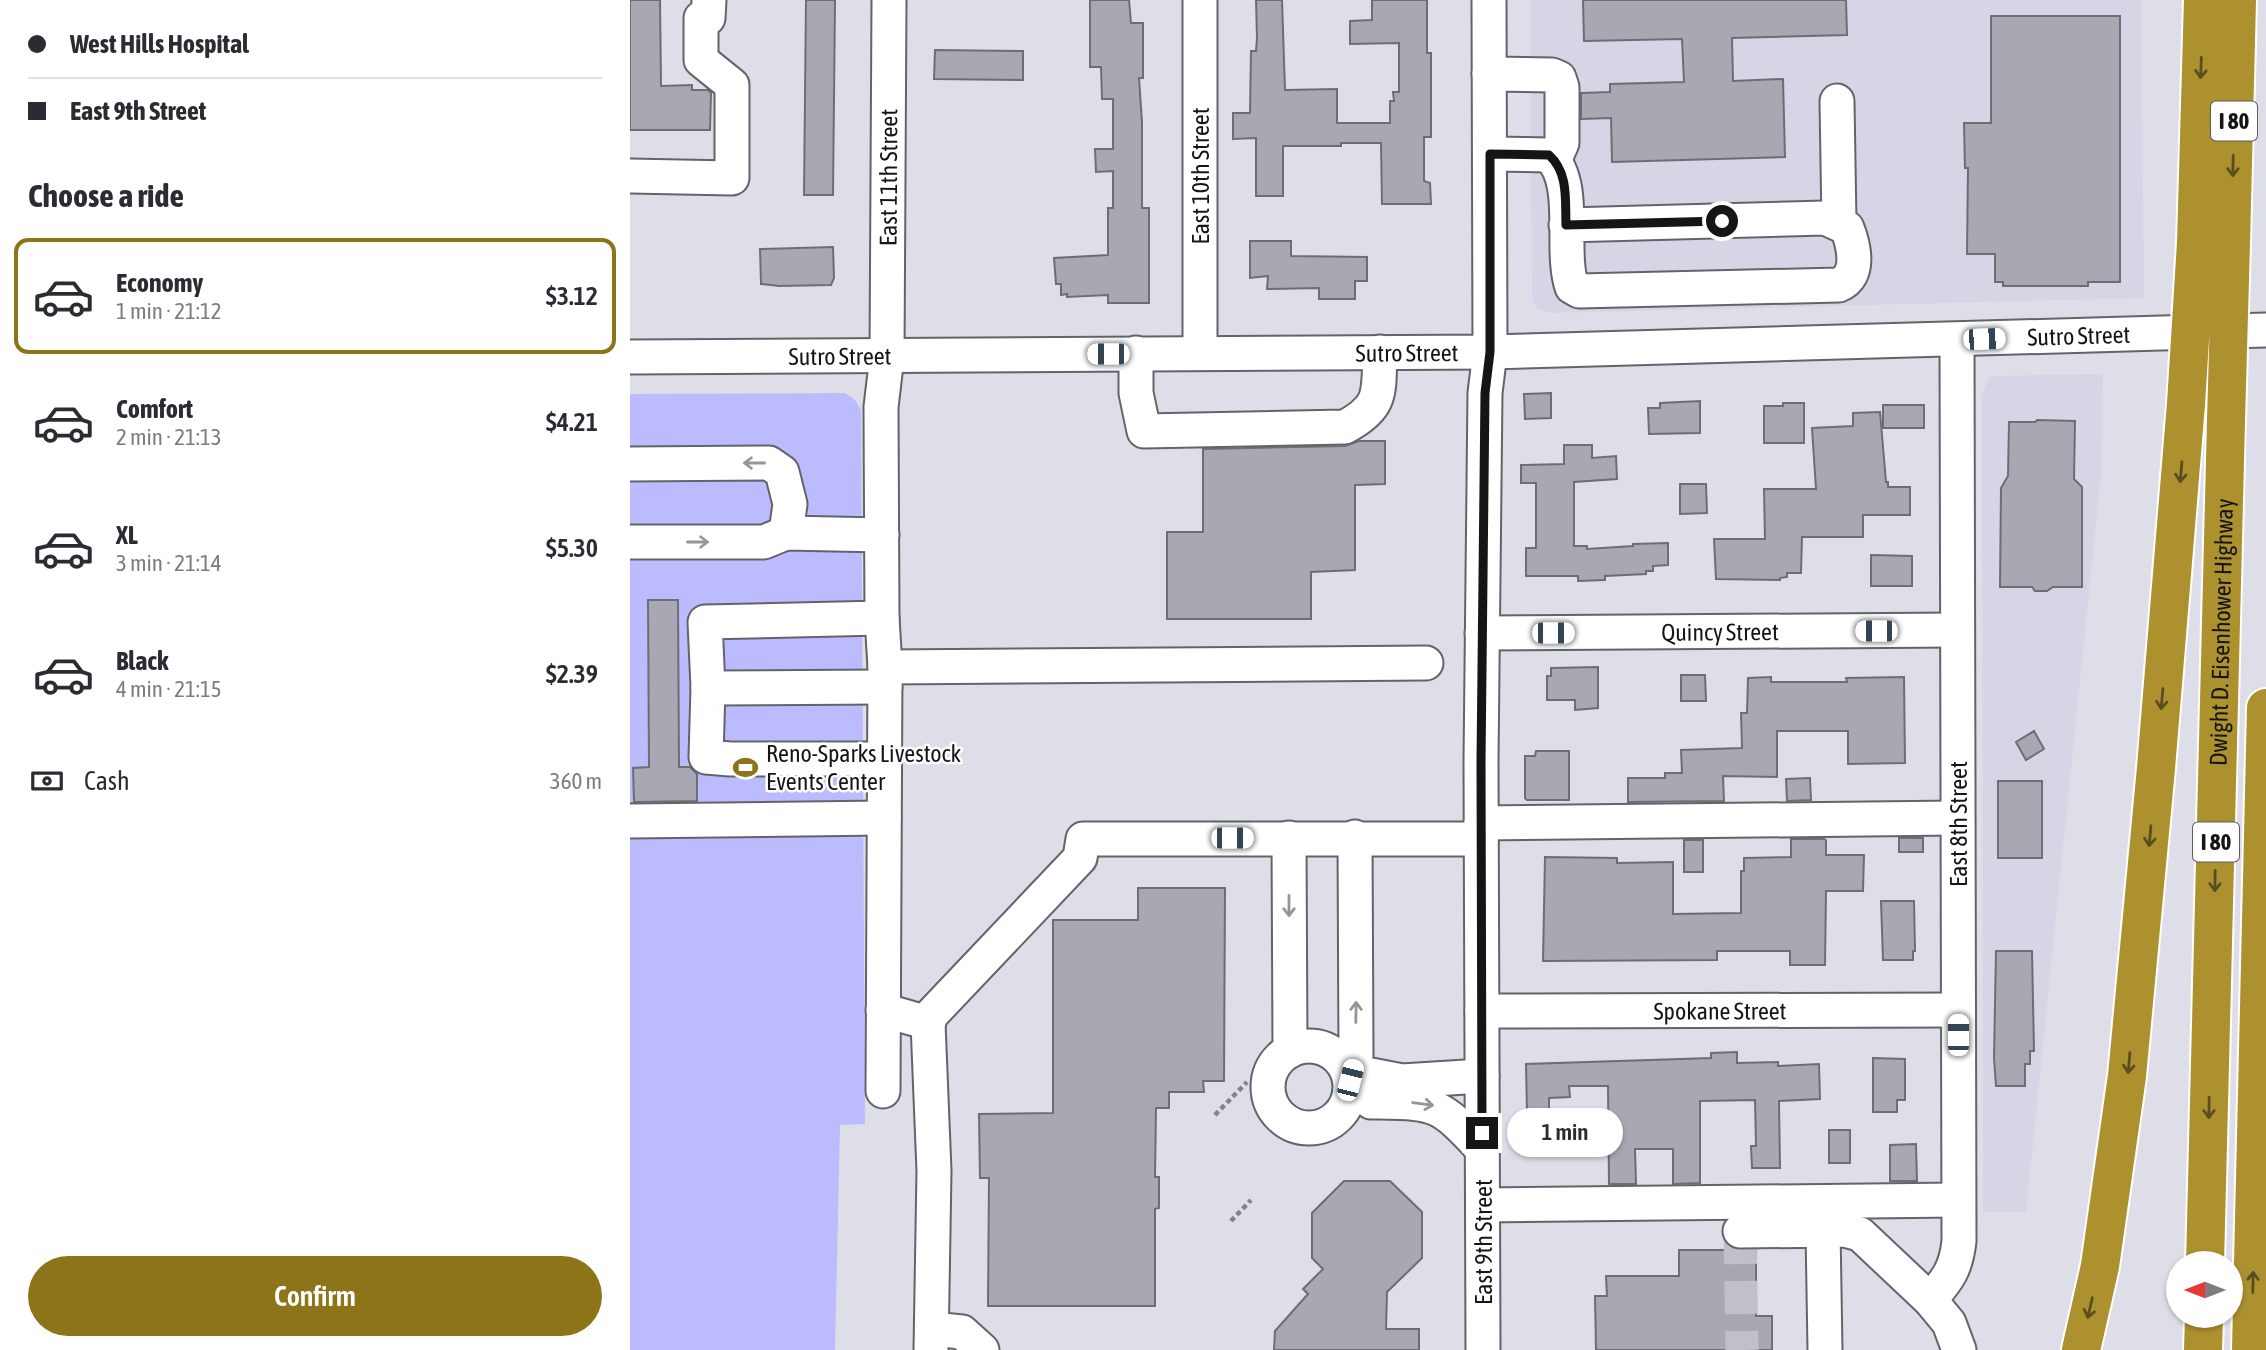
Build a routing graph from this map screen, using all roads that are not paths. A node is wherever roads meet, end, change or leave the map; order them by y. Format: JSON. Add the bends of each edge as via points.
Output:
{"nodes":[{"id":1,"x":709,"y":0,"type":"edge"},
{"id":2,"x":889,"y":0,"type":"edge"},
{"id":3,"x":1200,"y":0,"type":"edge"},
{"id":4,"x":1489,"y":0,"type":"edge"},
{"id":5,"x":2203,"y":0,"type":"edge"},
{"id":6,"x":2237,"y":0,"type":"edge"},
{"id":7,"x":1489,"y":74,"type":"junction"},
{"id":8,"x":1837,"y":101,"type":"dead end"},
{"id":9,"x":1490,"y":154,"type":"junction"},
{"id":10,"x":1549,"y":155,"type":"junction"},
{"id":11,"x":630,"y":177,"type":"edge"},
{"id":12,"x":1839,"y":223,"type":"junction"},
{"id":13,"x":1566,"y":225,"type":"junction"},
{"id":14,"x":2213,"y":243,"type":"junction"},
{"id":15,"x":2266,"y":330,"type":"edge"},
{"id":16,"x":1957,"y":340,"type":"junction"},
{"id":17,"x":1380,"y":352,"type":"junction"},
{"id":18,"x":1490,"y":352,"type":"junction"},
{"id":19,"x":1136,"y":353,"type":"junction"},
{"id":20,"x":1200,"y":353,"type":"junction"},
{"id":21,"x":887,"y":356,"type":"junction"},
{"id":22,"x":630,"y":357,"type":"edge"},
{"id":23,"x":630,"y":464,"type":"edge"},
{"id":24,"x":786,"y":533,"type":"junction"},
{"id":25,"x":882,"y":535,"type":"junction"},
{"id":26,"x":630,"y":542,"type":"edge"},
{"id":27,"x":882,"y":618,"type":"junction"},
{"id":28,"x":1957,"y":631,"type":"junction"},
{"id":29,"x":1482,"y":634,"type":"junction"},
{"id":30,"x":1426,"y":663,"type":"dead end"},
{"id":31,"x":885,"y":677,"type":"junction"},
{"id":32,"x":708,"y":688,"type":"junction"},
{"id":33,"x":2266,"y":708,"type":"edge"},
{"id":34,"x":884,"y":759,"type":"junction"},
{"id":35,"x":884,"y":818,"type":"junction"},
{"id":36,"x":1957,"y":818,"type":"junction"},
{"id":37,"x":630,"y":821,"type":"edge"},
{"id":38,"x":1481,"y":831,"type":"junction"},
{"id":39,"x":1354,"y":837,"type":"junction"},
{"id":40,"x":1289,"y":838,"type":"junction"},
{"id":41,"x":883,"y":1010,"type":"junction"},
{"id":42,"x":1958,"y":1010,"type":"junction"},
{"id":43,"x":1482,"y":1011,"type":"junction"},
{"id":44,"x":928,"y":1023,"type":"junction"},
{"id":45,"x":1290,"y":1051,"type":"junction"},
{"id":46,"x":1482,"y":1076,"type":"junction"},
{"id":47,"x":1353,"y":1087,"type":"junction"},
{"id":48,"x":883,"y":1091,"type":"dead end"},
{"id":49,"x":1482,"y":1149,"type":"junction"},
{"id":50,"x":1958,"y":1200,"type":"junction"},
{"id":51,"x":1483,"y":1205,"type":"junction"},
{"id":52,"x":1823,"y":1230,"type":"junction"},
{"id":53,"x":1740,"y":1231,"type":"dead end"},
{"id":54,"x":2205,"y":1251,"type":"edge"},
{"id":55,"x":1930,"y":1300,"type":"junction"},
{"id":56,"x":2204,"y":1328,"type":"edge"},
{"id":57,"x":931,"y":1339,"type":"edge"},
{"id":58,"x":982,"y":1350,"type":"edge"},
{"id":59,"x":1483,"y":1350,"type":"edge"},
{"id":60,"x":1825,"y":1350,"type":"edge"},
{"id":61,"x":1959,"y":1350,"type":"edge"},
{"id":62,"x":2081,"y":1350,"type":"edge"},
{"id":63,"x":2203,"y":1350,"type":"edge"},
{"id":64,"x":2251,"y":1350,"type":"edge"}],
"edges":[{"from":1,"to":11,"type":"street","via":[[708,18],[701,18],[701,60],[732,85],[732,178]]},
{"from":2,"to":21,"type":"street","name":"East 11th Street"},
{"from":3,"to":20,"type":"street","name":"East 10th Street"},
{"from":4,"to":7,"type":"street","name":"East 9th Street"},
{"from":5,"to":14,"type":"highway","one_way":true},
{"from":6,"to":14,"type":"highway","name":"Dwight D. Eisenhower Highway","number":"I 80","one_way":true},
{"from":7,"to":9,"type":"street","name":"East 9th Street"},
{"from":7,"to":10,"type":"street","via":[[1559,78],[1562,144],[1558,152]]},
{"from":8,"to":12,"type":"street"},
{"from":9,"to":10,"type":"street"},
{"from":9,"to":18,"type":"street","name":"East 9th Street"},
{"from":10,"to":13,"type":"street","via":[[1564,179]]},
{"from":12,"to":13,"type":"street","via":[[1825,218]]},
{"from":12,"to":13,"type":"street","via":[[1847,228],[1852,242],[1853,274],[1839,285],[1579,290],[1569,278]]},
{"from":14,"to":54,"type":"highway","name":"Dwight D. Eisenhower Highway","number":"I 80","one_way":true,"bridge":true,"via":[[2226,421]]},
{"from":14,"to":62,"type":"highway","one_way":true,"bridge":true,"via":[[2186,404],[2127,1076],[2100,1266]]},
{"from":15,"to":16,"type":"street","name":"Sutro Street"},
{"from":16,"to":18,"type":"street","name":"Sutro Street"},
{"from":16,"to":28,"type":"street","name":"East 8th Street"},
{"from":17,"to":18,"type":"street","name":"Sutro Street"},
{"from":17,"to":19,"type":"street","via":[[1378,398],[1362,418],[1345,428],[1144,430],[1136,393]]},
{"from":17,"to":20,"type":"street","name":"Sutro Street"},
{"from":18,"to":29,"type":"street","name":"East 9th Street","via":[[1485,393]]},
{"from":19,"to":20,"type":"street","name":"Sutro Street"},
{"from":19,"to":21,"type":"street","name":"Sutro Street"},
{"from":21,"to":22,"type":"street","name":"Sutro Street"},
{"from":21,"to":25,"type":"street","name":"East 11th Street","via":[[881,407]]},
{"from":24,"to":23,"type":"street","one_way":true,"via":[[790,504],[782,472],[769,463]]},
{"from":24,"to":25,"type":"street"},
{"from":26,"to":24,"type":"street","one_way":true,"via":[[764,542]]},
{"from":25,"to":27,"type":"street","name":"East 11th Street"},
{"from":27,"to":31,"type":"street","name":"East 11th Street"},
{"from":27,"to":32,"type":"street","via":[[705,622]]},
{"from":28,"to":29,"type":"street","name":"Quincy Street"},
{"from":28,"to":36,"type":"street","name":"East 8th Street"},
{"from":29,"to":38,"type":"street","name":"East 9th Street"},
{"from":30,"to":31,"type":"street"},
{"from":31,"to":32,"type":"street"},
{"from":31,"to":34,"type":"street","name":"East 11th Street"},
{"from":32,"to":34,"type":"street","via":[[706,757]]},
{"from":64,"to":33,"type":"highway","name":"Dwight D. Eisenhower Highway","number":"I 80","one_way":true},
{"from":34,"to":35,"type":"street","name":"East 11th Street"},
{"from":35,"to":37,"type":"street"},
{"from":35,"to":41,"type":"street","name":"East 11th Street"},
{"from":36,"to":38,"type":"street"},
{"from":36,"to":42,"type":"street","name":"East 8th Street"},
{"from":38,"to":39,"type":"street"},
{"from":38,"to":43,"type":"street","name":"East 9th Street"},
{"from":39,"to":40,"type":"street"},
{"from":47,"to":39,"type":"street","one_way":true},
{"from":40,"to":44,"type":"street","via":[[1083,839],[1080,858]]},
{"from":40,"to":45,"type":"street","one_way":true},
{"from":41,"to":44,"type":"street"},
{"from":41,"to":48,"type":"street","name":"East 11th Street"},
{"from":42,"to":43,"type":"street","name":"Spokane Street"},
{"from":42,"to":50,"type":"street","name":"East 8th Street"},
{"from":43,"to":46,"type":"street","name":"East 9th Street"},
{"from":44,"to":57,"type":"street","via":[[933,1171]]},
{"from":45,"to":47,"type":"street","via":[[1315,1046],[1327,1050],[1346,1068]]},
{"from":45,"to":47,"type":"street","via":[[1271,1072],[1268,1086],[1277,1112],[1287,1121],[1300,1127],[1327,1124],[1347,1105]]},
{"from":46,"to":47,"type":"street","via":[[1402,1081],[1371,1075]]},
{"from":46,"to":49,"type":"street","name":"East 9th Street"},
{"from":47,"to":49,"type":"street","one_way":true,"via":[[1371,1102],[1436,1106],[1454,1118]]},
{"from":49,"to":51,"type":"street","name":"East 9th Street"},
{"from":50,"to":51,"type":"street"},
{"from":50,"to":55,"type":"street","name":"East 8th Street","via":[[1957,1259]]},
{"from":51,"to":59,"type":"street","name":"East 9th Street"},
{"from":52,"to":53,"type":"street"},
{"from":52,"to":55,"type":"street","via":[[1860,1234]]},
{"from":52,"to":60,"type":"street"},
{"from":55,"to":61,"type":"street","via":[[1948,1324]]},
{"from":56,"to":63,"type":"highway"},
{"from":57,"to":58,"type":"street","via":[[962,1332]]}]}
